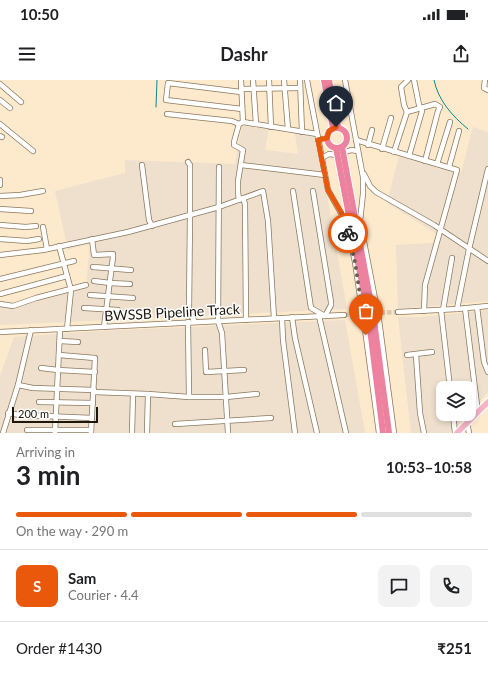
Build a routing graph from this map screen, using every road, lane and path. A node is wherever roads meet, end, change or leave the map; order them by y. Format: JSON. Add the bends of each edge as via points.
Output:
{"nodes":[{"id":1,"x":241,"y":80,"type":"edge"},
{"id":2,"x":253,"y":80,"type":"edge"},
{"id":3,"x":269,"y":80,"type":"edge"},
{"id":4,"x":284,"y":80,"type":"edge"},
{"id":5,"x":300,"y":80,"type":"edge"},
{"id":6,"x":307,"y":80,"type":"edge"},
{"id":7,"x":324,"y":80,"type":"edge"},
{"id":8,"x":329,"y":80,"type":"edge"},
{"id":9,"x":345,"y":80,"type":"edge"},
{"id":10,"x":408,"y":80,"type":"edge"},
{"id":11,"x":414,"y":80,"type":"edge"},
{"id":12,"x":485,"y":80,"type":"edge"},
{"id":13,"x":0,"y":84,"type":"edge"},
{"id":14,"x":285,"y":88,"type":"junction"},
{"id":15,"x":300,"y":88,"type":"junction"},
{"id":16,"x":254,"y":89,"type":"junction"},
{"id":17,"x":270,"y":89,"type":"junction"},
{"id":18,"x":241,"y":90,"type":"junction"},
{"id":19,"x":488,"y":90,"type":"edge"},
{"id":20,"x":0,"y":100,"type":"edge"},
{"id":21,"x":21,"y":102,"type":"dead end"},
{"id":22,"x":10,"y":108,"type":"dead end"},
{"id":23,"x":421,"y":108,"type":"junction"},
{"id":24,"x":242,"y":109,"type":"junction"},
{"id":25,"x":407,"y":112,"type":"junction"},
{"id":26,"x":167,"y":114,"type":"dead end"},
{"id":27,"x":391,"y":118,"type":"dead end"},
{"id":28,"x":450,"y":122,"type":"dead end"},
{"id":29,"x":241,"y":123,"type":"junction"},
{"id":30,"x":0,"y":124,"type":"edge"},
{"id":31,"x":256,"y":124,"type":"junction"},
{"id":32,"x":272,"y":127,"type":"junction"},
{"id":33,"x":336,"y":128,"type":"junction"},
{"id":34,"x":288,"y":129,"type":"junction"},
{"id":35,"x":372,"y":130,"type":"dead end"},
{"id":36,"x":459,"y":131,"type":"dead end"},
{"id":37,"x":302,"y":132,"type":"junction"},
{"id":38,"x":317,"y":134,"type":"junction"},
{"id":39,"x":327,"y":138,"type":"junction"},
{"id":40,"x":318,"y":140,"type":"junction"},
{"id":41,"x":356,"y":140,"type":"junction"},
{"id":42,"x":368,"y":145,"type":"junction"},
{"id":43,"x":382,"y":149,"type":"junction"},
{"id":44,"x":33,"y":151,"type":"dead end"},
{"id":45,"x":339,"y":151,"type":"junction"},
{"id":46,"x":358,"y":151,"type":"junction"},
{"id":47,"x":394,"y":152,"type":"junction"},
{"id":48,"x":409,"y":156,"type":"junction"},
{"id":49,"x":322,"y":158,"type":"junction"},
{"id":50,"x":424,"y":160,"type":"junction"},
{"id":51,"x":188,"y":162,"type":"dead end"},
{"id":52,"x":437,"y":164,"type":"junction"},
{"id":53,"x":142,"y":165,"type":"dead end"},
{"id":54,"x":241,"y":165,"type":"junction"},
{"id":55,"x":219,"y":167,"type":"dead end"},
{"id":56,"x":449,"y":167,"type":"junction"},
{"id":57,"x":361,"y":168,"type":"junction"},
{"id":58,"x":488,"y":169,"type":"edge"},
{"id":59,"x":325,"y":175,"type":"junction"},
{"id":60,"x":0,"y":180,"type":"edge"},
{"id":61,"x":0,"y":185,"type":"edge"},
{"id":62,"x":43,"y":191,"type":"dead end"},
{"id":63,"x":293,"y":191,"type":"dead end"},
{"id":64,"x":313,"y":191,"type":"dead end"},
{"id":65,"x":0,"y":196,"type":"edge"},
{"id":66,"x":241,"y":199,"type":"junction"},
{"id":67,"x":219,"y":207,"type":"junction"},
{"id":68,"x":0,"y":209,"type":"edge"},
{"id":69,"x":31,"y":211,"type":"dead end"},
{"id":70,"x":190,"y":215,"type":"junction"},
{"id":71,"x":0,"y":225,"type":"edge"},
{"id":72,"x":36,"y":226,"type":"dead end"},
{"id":73,"x":152,"y":226,"type":"junction"},
{"id":74,"x":43,"y":227,"type":"dead end"},
{"id":75,"x":441,"y":230,"type":"junction"},
{"id":76,"x":0,"y":239,"type":"edge"},
{"id":77,"x":38,"y":239,"type":"dead end"},
{"id":78,"x":92,"y":239,"type":"junction"},
{"id":79,"x":59,"y":246,"type":"junction"},
{"id":80,"x":47,"y":249,"type":"junction"},
{"id":81,"x":469,"y":249,"type":"junction"},
{"id":82,"x":0,"y":255,"type":"edge"},
{"id":83,"x":452,"y":258,"type":"dead end"},
{"id":84,"x":74,"y":261,"type":"dead end"},
{"id":85,"x":488,"y":261,"type":"edge"},
{"id":86,"x":64,"y":264,"type":"junction"},
{"id":87,"x":94,"y":267,"type":"dead end"},
{"id":88,"x":112,"y":269,"type":"junction"},
{"id":89,"x":131,"y":270,"type":"dead end"},
{"id":90,"x":67,"y":276,"type":"junction"},
{"id":91,"x":0,"y":279,"type":"edge"},
{"id":92,"x":94,"y":281,"type":"dead end"},
{"id":93,"x":110,"y":284,"type":"junction"},
{"id":94,"x":130,"y":284,"type":"dead end"},
{"id":95,"x":86,"y":285,"type":"dead end"},
{"id":96,"x":71,"y":290,"type":"junction"},
{"id":97,"x":0,"y":294,"type":"edge"},
{"id":98,"x":90,"y":295,"type":"dead end"},
{"id":99,"x":109,"y":296,"type":"junction"},
{"id":100,"x":132,"y":298,"type":"dead end"},
{"id":101,"x":0,"y":304,"type":"edge"},
{"id":102,"x":488,"y":306,"type":"edge"},
{"id":103,"x":477,"y":307,"type":"junction"},
{"id":104,"x":84,"y":308,"type":"dead end"},
{"id":105,"x":465,"y":308,"type":"junction"},
{"id":106,"x":457,"y":309,"type":"junction"},
{"id":107,"x":107,"y":310,"type":"junction"},
{"id":108,"x":118,"y":310,"type":"dead end"},
{"id":109,"x":442,"y":310,"type":"junction"},
{"id":110,"x":370,"y":311,"type":"junction"},
{"id":111,"x":424,"y":311,"type":"junction"},
{"id":112,"x":398,"y":312,"type":"tunnel mouth"},
{"id":113,"x":344,"y":315,"type":"tunnel mouth"},
{"id":114,"x":319,"y":316,"type":"junction"},
{"id":115,"x":325,"y":316,"type":"junction"},
{"id":116,"x":292,"y":317,"type":"junction"},
{"id":117,"x":274,"y":318,"type":"junction"},
{"id":118,"x":282,"y":318,"type":"junction"},
{"id":119,"x":246,"y":320,"type":"junction"},
{"id":120,"x":218,"y":321,"type":"junction"},
{"id":121,"x":371,"y":321,"type":"junction"},
{"id":122,"x":188,"y":322,"type":"junction"},
{"id":123,"x":195,"y":322,"type":"junction"},
{"id":124,"x":104,"y":327,"type":"junction"},
{"id":125,"x":67,"y":328,"type":"junction"},
{"id":126,"x":60,"y":329,"type":"junction"},
{"id":127,"x":31,"y":330,"type":"junction"},
{"id":128,"x":0,"y":332,"type":"edge"},
{"id":129,"x":60,"y":341,"type":"junction"},
{"id":130,"x":78,"y":342,"type":"dead end"},
{"id":131,"x":205,"y":350,"type":"dead end"},
{"id":132,"x":432,"y":352,"type":"dead end"},
{"id":133,"x":59,"y":355,"type":"junction"},
{"id":134,"x":407,"y":355,"type":"dead end"},
{"id":135,"x":416,"y":355,"type":"junction"},
{"id":136,"x":41,"y":368,"type":"dead end"},
{"id":137,"x":58,"y":370,"type":"junction"},
{"id":138,"x":244,"y":370,"type":"dead end"},
{"id":139,"x":224,"y":371,"type":"junction"},
{"id":140,"x":95,"y":372,"type":"junction"},
{"id":141,"x":488,"y":372,"type":"edge"},
{"id":142,"x":449,"y":381,"type":"edge"},
{"id":143,"x":18,"y":385,"type":"junction"},
{"id":144,"x":57,"y":389,"type":"junction"},
{"id":145,"x":94,"y":391,"type":"junction"},
{"id":146,"x":133,"y":394,"type":"junction"},
{"id":147,"x":148,"y":394,"type":"junction"},
{"id":148,"x":257,"y":394,"type":"dead end"},
{"id":149,"x":189,"y":397,"type":"junction"},
{"id":150,"x":226,"y":397,"type":"junction"},
{"id":151,"x":39,"y":402,"type":"dead end"},
{"id":152,"x":488,"y":402,"type":"edge"},
{"id":153,"x":56,"y":403,"type":"junction"},
{"id":154,"x":92,"y":403,"type":"junction"},
{"id":155,"x":488,"y":407,"type":"edge"},
{"id":156,"x":8,"y":413,"type":"junction"},
{"id":157,"x":478,"y":413,"type":"junction"},
{"id":158,"x":56,"y":416,"type":"junction"},
{"id":159,"x":92,"y":418,"type":"junction"},
{"id":160,"x":271,"y":418,"type":"dead end"},
{"id":161,"x":227,"y":421,"type":"junction"},
{"id":162,"x":454,"y":421,"type":"edge"},
{"id":163,"x":175,"y":424,"type":"dead end"},
{"id":164,"x":2,"y":430,"type":"edge"},
{"id":165,"x":27,"y":430,"type":"dead end"},
{"id":166,"x":469,"y":430,"type":"edge"},
{"id":167,"x":91,"y":431,"type":"edge"},
{"id":168,"x":55,"y":432,"type":"edge"},
{"id":169,"x":132,"y":433,"type":"edge"},
{"id":170,"x":147,"y":433,"type":"edge"},
{"id":171,"x":228,"y":433,"type":"edge"},
{"id":172,"x":295,"y":433,"type":"edge"},
{"id":173,"x":317,"y":433,"type":"edge"},
{"id":174,"x":346,"y":433,"type":"edge"},
{"id":175,"x":379,"y":433,"type":"edge"},
{"id":176,"x":383,"y":433,"type":"edge"},
{"id":177,"x":389,"y":433,"type":"edge"},
{"id":178,"x":394,"y":433,"type":"edge"},
{"id":179,"x":424,"y":433,"type":"edge"},
{"id":180,"x":456,"y":433,"type":"edge"},
{"id":181,"x":461,"y":433,"type":"edge"}],
"edges":[{"from":1,"to":18,"type":"street"},
{"from":2,"to":16,"type":"street"},
{"from":3,"to":17,"type":"street"},
{"from":4,"to":14,"type":"street"},
{"from":5,"to":15,"type":"street"},
{"from":6,"to":38,"type":"street"},
{"from":7,"to":33,"type":"highway"},
{"from":8,"to":33,"type":"highway"},
{"from":9,"to":41,"type":"street"},
{"from":10,"to":25,"type":"street","via":[[401,87]]},
{"from":11,"to":23,"type":"street"},
{"from":12,"to":19,"type":"street","via":[[484,88]]},
{"from":13,"to":21,"type":"street"},
{"from":14,"to":15,"type":"street"},
{"from":14,"to":17,"type":"street"},
{"from":14,"to":34,"type":"street"},
{"from":15,"to":37,"type":"street"},
{"from":16,"to":17,"type":"street"},
{"from":16,"to":18,"type":"street"},
{"from":16,"to":31,"type":"street"},
{"from":17,"to":32,"type":"street"},
{"from":18,"to":24,"type":"street"},
{"from":18,"to":24,"type":"street","via":[[168,83],[166,100]]},
{"from":20,"to":22,"type":"street"},
{"from":23,"to":25,"type":"street"},
{"from":23,"to":48,"type":"street"},
{"from":23,"to":50,"type":"street","via":[[435,104],[440,107]]},
{"from":24,"to":29,"type":"street"},
{"from":25,"to":47,"type":"street"},
{"from":26,"to":29,"type":"street"},
{"from":27,"to":43,"type":"street"},
{"from":28,"to":52,"type":"street"},
{"from":29,"to":31,"type":"street"},
{"from":29,"to":54,"type":"street","via":[[234,145],[243,150]]},
{"from":30,"to":44,"type":"street"},
{"from":31,"to":32,"type":"street"},
{"from":32,"to":34,"type":"street"},
{"from":33,"to":39,"type":"highway","via":[[329,131]]},
{"from":33,"to":45,"type":"highway","via":[[344,130],[347,135],[347,142]]},
{"from":34,"to":37,"type":"street"},
{"from":35,"to":42,"type":"street"},
{"from":36,"to":56,"type":"street"},
{"from":37,"to":38,"type":"street"},
{"from":38,"to":40,"type":"street"},
{"from":39,"to":40,"type":"street"},
{"from":39,"to":45,"type":"highway","via":[[329,144]]},
{"from":40,"to":49,"type":"street"},
{"from":41,"to":42,"type":"street"},
{"from":41,"to":46,"type":"street"},
{"from":42,"to":43,"type":"street"},
{"from":43,"to":47,"type":"street"},
{"from":45,"to":46,"type":"street"},
{"from":45,"to":49,"type":"street"},
{"from":45,"to":110,"type":"highway"},
{"from":46,"to":57,"type":"street"},
{"from":47,"to":48,"type":"street"},
{"from":48,"to":50,"type":"street"},
{"from":49,"to":59,"type":"street"},
{"from":50,"to":52,"type":"street"},
{"from":51,"to":70,"type":"street"},
{"from":52,"to":56,"type":"street"},
{"from":53,"to":73,"type":"street"},
{"from":54,"to":59,"type":"street"},
{"from":54,"to":66,"type":"street","via":[[238,181]]},
{"from":55,"to":67,"type":"street"},
{"from":56,"to":75,"type":"street","via":[[457,170]]},
{"from":57,"to":75,"type":"street","via":[[376,192]]},
{"from":57,"to":110,"type":"street","via":[[364,190],[360,221]]},
{"from":58,"to":81,"type":"street"},
{"from":59,"to":110,"type":"street","via":[[330,194],[346,222]]},
{"from":60,"to":61,"type":"street"},
{"from":62,"to":65,"type":"street"},
{"from":63,"to":115,"type":"street","via":[[311,308]]},
{"from":64,"to":115,"type":"street","via":[[332,302]]},
{"from":66,"to":67,"type":"street"},
{"from":66,"to":117,"type":"street","via":[[263,191],[268,221]]},
{"from":66,"to":119,"type":"street","via":[[245,204]]},
{"from":67,"to":70,"type":"street"},
{"from":67,"to":120,"type":"street"},
{"from":68,"to":69,"type":"street"},
{"from":70,"to":73,"type":"street"},
{"from":70,"to":123,"type":"street","via":[[189,312]]},
{"from":71,"to":72,"type":"street","via":[[26,228]]},
{"from":73,"to":78,"type":"street"},
{"from":74,"to":80,"type":"street"},
{"from":75,"to":81,"type":"street"},
{"from":75,"to":111,"type":"street","via":[[425,285]]},
{"from":76,"to":77,"type":"street"},
{"from":78,"to":79,"type":"street"},
{"from":78,"to":88,"type":"street","via":[[94,255],[113,254]]},
{"from":79,"to":80,"type":"street"},
{"from":79,"to":86,"type":"street"},
{"from":80,"to":82,"type":"street"},
{"from":81,"to":85,"type":"street"},
{"from":81,"to":106,"type":"street"},
{"from":83,"to":109,"type":"street"},
{"from":84,"to":86,"type":"street"},
{"from":86,"to":90,"type":"street"},
{"from":86,"to":91,"type":"street"},
{"from":87,"to":88,"type":"street"},
{"from":88,"to":89,"type":"street"},
{"from":88,"to":93,"type":"street"},
{"from":90,"to":96,"type":"street"},
{"from":90,"to":97,"type":"street"},
{"from":92,"to":93,"type":"street"},
{"from":93,"to":94,"type":"street"},
{"from":93,"to":99,"type":"street"},
{"from":95,"to":96,"type":"street"},
{"from":96,"to":101,"type":"street","via":[[13,306]]},
{"from":96,"to":125,"type":"street"},
{"from":98,"to":99,"type":"street"},
{"from":99,"to":100,"type":"street"},
{"from":99,"to":107,"type":"street"},
{"from":102,"to":103,"type":"street"},
{"from":103,"to":105,"type":"street"},
{"from":103,"to":141,"type":"street","via":[[484,362]]},
{"from":104,"to":107,"type":"street"},
{"from":105,"to":106,"type":"street"},
{"from":105,"to":157,"type":"street"},
{"from":106,"to":109,"type":"street"},
{"from":107,"to":108,"type":"street"},
{"from":107,"to":124,"type":"street"},
{"from":109,"to":111,"type":"street"},
{"from":109,"to":142,"type":"street"},
{"from":110,"to":121,"type":"highway","bridge":true},
{"from":110,"to":121,"type":"street","bridge":true},
{"from":111,"to":112,"type":"street"},
{"from":113,"to":115,"type":"street","name":"BWSSB Pipeline Track"},
{"from":114,"to":115,"type":"street","name":"BWSSB Pipeline Track"},
{"from":114,"to":116,"type":"street","name":"BWSSB Pipeline Track"},
{"from":114,"to":174,"type":"street"},
{"from":116,"to":118,"type":"street","name":"BWSSB Pipeline Track"},
{"from":116,"to":173,"type":"street"},
{"from":117,"to":118,"type":"street","name":"BWSSB Pipeline Track"},
{"from":117,"to":119,"type":"street","name":"BWSSB Pipeline Track"},
{"from":118,"to":172,"type":"street"},
{"from":119,"to":120,"type":"street","name":"BWSSB Pipeline Track"},
{"from":120,"to":123,"type":"street","name":"BWSSB Pipeline Track"},
{"from":120,"to":139,"type":"street","via":[[222,332]]},
{"from":121,"to":175,"type":"street"},
{"from":121,"to":176,"type":"highway"},
{"from":121,"to":177,"type":"highway"},
{"from":121,"to":178,"type":"street"},
{"from":122,"to":123,"type":"street","name":"BWSSB Pipeline Track"},
{"from":122,"to":124,"type":"street","name":"BWSSB Pipeline Track"},
{"from":122,"to":149,"type":"street"},
{"from":124,"to":125,"type":"street","name":"BWSSB Pipeline Track"},
{"from":125,"to":126,"type":"street","name":"BWSSB Pipeline Track"},
{"from":126,"to":127,"type":"street","name":"BWSSB Pipeline Track"},
{"from":126,"to":129,"type":"street"},
{"from":127,"to":128,"type":"street","name":"BWSSB Pipeline Track"},
{"from":127,"to":143,"type":"street"},
{"from":129,"to":130,"type":"street"},
{"from":129,"to":133,"type":"street"},
{"from":131,"to":139,"type":"street","via":[[206,372]]},
{"from":132,"to":135,"type":"street"},
{"from":133,"to":137,"type":"street"},
{"from":133,"to":140,"type":"street","via":[[95,358]]},
{"from":134,"to":135,"type":"street"},
{"from":135,"to":179,"type":"street"},
{"from":136,"to":137,"type":"street"},
{"from":137,"to":140,"type":"street"},
{"from":137,"to":144,"type":"street"},
{"from":138,"to":139,"type":"street"},
{"from":139,"to":150,"type":"street"},
{"from":140,"to":145,"type":"street"},
{"from":143,"to":144,"type":"street"},
{"from":143,"to":156,"type":"street"},
{"from":144,"to":145,"type":"street"},
{"from":144,"to":153,"type":"street"},
{"from":145,"to":146,"type":"street"},
{"from":145,"to":154,"type":"street"},
{"from":146,"to":147,"type":"street"},
{"from":146,"to":169,"type":"street"},
{"from":147,"to":149,"type":"street"},
{"from":147,"to":170,"type":"street"},
{"from":148,"to":150,"type":"street"},
{"from":149,"to":150,"type":"street"},
{"from":150,"to":161,"type":"street"},
{"from":151,"to":153,"type":"street"},
{"from":152,"to":157,"type":"main road"},
{"from":153,"to":154,"type":"street"},
{"from":153,"to":158,"type":"street"},
{"from":154,"to":159,"type":"street"},
{"from":155,"to":166,"type":"main road"},
{"from":156,"to":158,"type":"street"},
{"from":156,"to":164,"type":"street"},
{"from":157,"to":180,"type":"main road"},
{"from":158,"to":159,"type":"street"},
{"from":158,"to":168,"type":"street"},
{"from":159,"to":167,"type":"street"},
{"from":160,"to":161,"type":"street"},
{"from":161,"to":163,"type":"street"},
{"from":161,"to":171,"type":"street"},
{"from":162,"to":180,"type":"street"},
{"from":165,"to":168,"type":"street"},
{"from":166,"to":181,"type":"main road"},
{"from":167,"to":168,"type":"street"}]}
